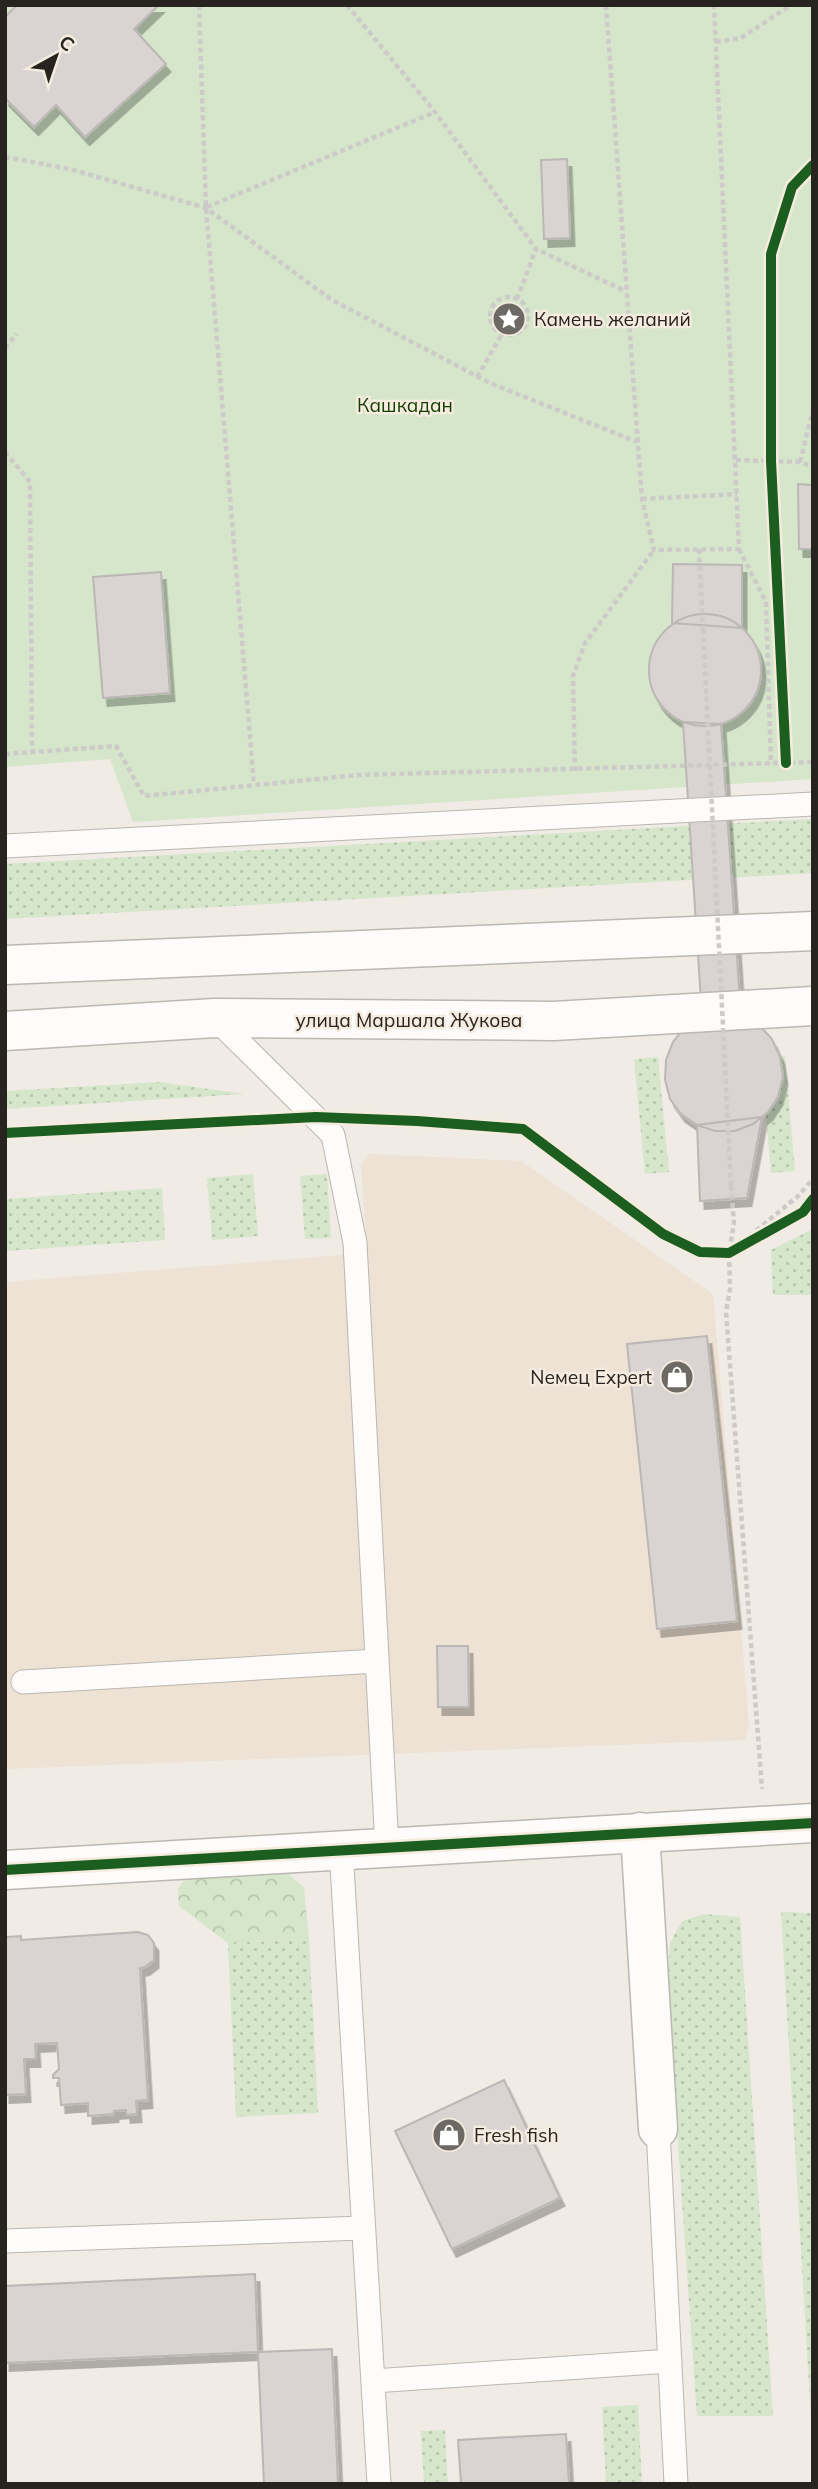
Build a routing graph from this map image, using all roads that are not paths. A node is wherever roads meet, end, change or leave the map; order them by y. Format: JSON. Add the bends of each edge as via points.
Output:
{"nodes":[{"id":1,"x":813,"y":804,"type":"edge"},
{"id":2,"x":5,"y":846,"type":"edge"},
{"id":3,"x":813,"y":931,"type":"edge"},
{"id":4,"x":5,"y":965,"type":"edge"},
{"id":5,"x":813,"y":1006,"type":"edge"},
{"id":6,"x":215,"y":1018,"type":"junction"},
{"id":7,"x":5,"y":1031,"type":"edge"},
{"id":8,"x":377,"y":1661,"type":"junction"},
{"id":9,"x":23,"y":1682,"type":"dead end"},
{"id":10,"x":813,"y":1823,"type":"edge"},
{"id":11,"x":640,"y":1832,"type":"junction"},
{"id":12,"x":387,"y":1847,"type":"junction"},
{"id":13,"x":341,"y":1849,"type":"junction"},
{"id":14,"x":5,"y":1870,"type":"edge"},
{"id":15,"x":658,"y":2129,"type":"joint"},
{"id":16,"x":363,"y":2228,"type":"junction"},
{"id":17,"x":5,"y":2241,"type":"edge"},
{"id":18,"x":670,"y":2361,"type":"junction"},
{"id":19,"x":373,"y":2381,"type":"junction"},
{"id":20,"x":379,"y":2484,"type":"edge"},
{"id":21,"x":677,"y":2484,"type":"edge"}],
"edges":[{"from":1,"to":2,"type":"lane"},
{"from":3,"to":4,"type":"main road"},
{"from":5,"to":6,"type":"main road","name":"улица Маршала Жукова","via":[[554,1021]]},
{"from":6,"to":7,"type":"main road","name":"улица Маршала Жукова"},
{"from":6,"to":8,"type":"lane","via":[[333,1135],[355,1243]]},
{"from":8,"to":9,"type":"lane"},
{"from":8,"to":12,"type":"lane"},
{"from":10,"to":11,"type":"main road"},
{"from":11,"to":12,"type":"main road"},
{"from":11,"to":15,"type":"main road"},
{"from":12,"to":13,"type":"main road"},
{"from":13,"to":14,"type":"main road"},
{"from":13,"to":16,"type":"lane"},
{"from":15,"to":18,"type":"lane"},
{"from":16,"to":17,"type":"lane"},
{"from":16,"to":19,"type":"lane"},
{"from":18,"to":19,"type":"lane"},
{"from":18,"to":21,"type":"lane"},
{"from":19,"to":20,"type":"lane"}]}
